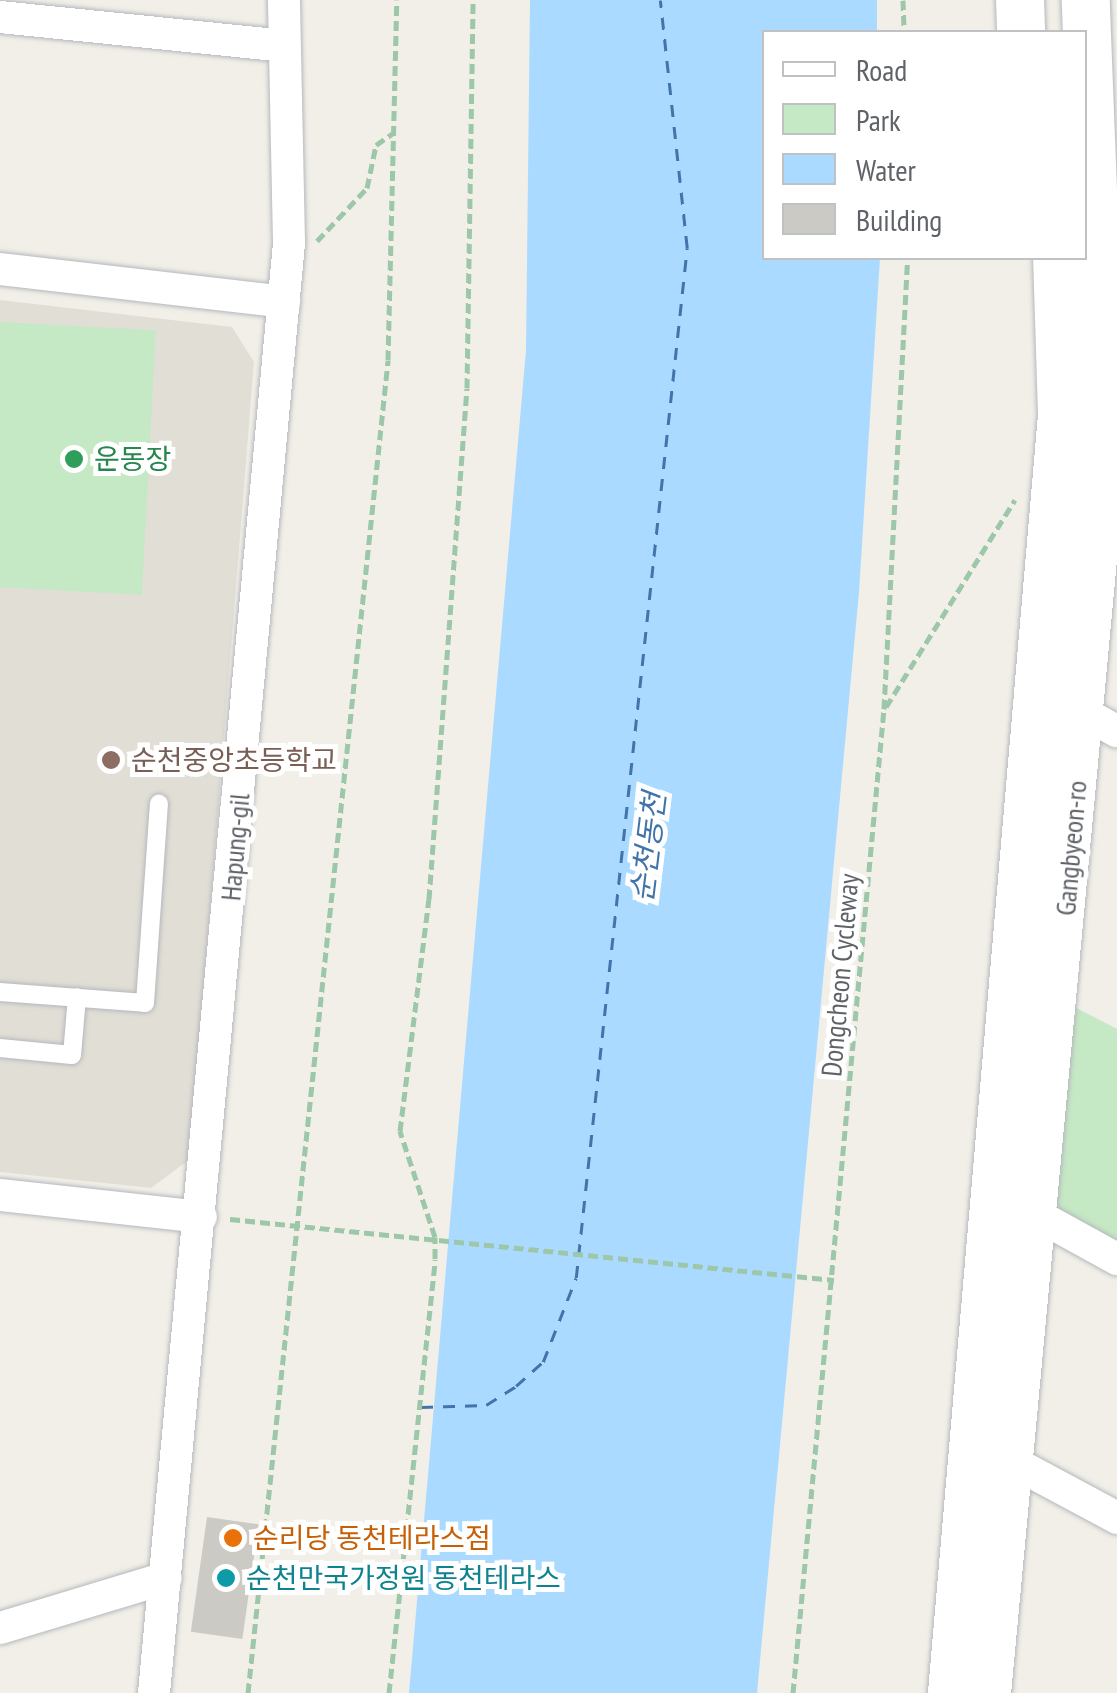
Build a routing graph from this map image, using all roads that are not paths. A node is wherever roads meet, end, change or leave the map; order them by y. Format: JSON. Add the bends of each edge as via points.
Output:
{"nodes":[{"id":1,"x":284,"y":0,"type":"edge"},
{"id":2,"x":1020,"y":0,"type":"edge"},
{"id":3,"x":1049,"y":0,"type":"edge"},
{"id":4,"x":1086,"y":0,"type":"edge"},
{"id":5,"x":1116,"y":0,"type":"edge"},
{"id":6,"x":0,"y":17,"type":"edge"},
{"id":7,"x":1117,"y":24,"type":"edge"},
{"id":8,"x":1021,"y":30,"type":"edge"},
{"id":9,"x":1050,"y":30,"type":"edge"},
{"id":10,"x":1087,"y":30,"type":"edge"},
{"id":11,"x":1087,"y":39,"type":"edge"},
{"id":12,"x":284,"y":46,"type":"junction"},
{"id":13,"x":1029,"y":260,"type":"edge"},
{"id":14,"x":1057,"y":260,"type":"edge"},
{"id":15,"x":0,"y":268,"type":"edge"},
{"id":16,"x":284,"y":302,"type":"junction"},
{"id":17,"x":1117,"y":363,"type":"edge"},
{"id":18,"x":1097,"y":434,"type":"edge"},
{"id":19,"x":1101,"y":722,"type":"edge"},
{"id":20,"x":159,"y":803,"type":"dead end"},
{"id":21,"x":0,"y":992,"type":"edge"},
{"id":22,"x":77,"y":997,"type":"junction"},
{"id":23,"x":0,"y":1048,"type":"edge"},
{"id":24,"x":0,"y":1195,"type":"edge"},
{"id":25,"x":1036,"y":1214,"type":"junction"},
{"id":26,"x":201,"y":1217,"type":"junction"},
{"id":27,"x":1117,"y":1259,"type":"edge"},
{"id":28,"x":1009,"y":1460,"type":"junction"},
{"id":29,"x":1117,"y":1518,"type":"edge"},
{"id":30,"x":166,"y":1578,"type":"junction"},
{"id":31,"x":0,"y":1626,"type":"edge"},
{"id":32,"x":154,"y":1693,"type":"edge"},
{"id":33,"x":952,"y":1693,"type":"edge"},
{"id":34,"x":987,"y":1693,"type":"edge"}],
"edges":[{"from":1,"to":12,"type":"street","name":"Hapung-gil"},
{"from":2,"to":8,"type":"main road"},
{"from":3,"to":9,"type":"main road"},
{"from":4,"to":10,"type":"main road","name":"Gangbyeon-ro"},
{"from":5,"to":7,"type":"main road"},
{"from":6,"to":12,"type":"street"},
{"from":11,"to":18,"type":"main road","name":"Gangbyeon-ro"},
{"from":12,"to":16,"type":"street","name":"Hapung-gil"},
{"from":13,"to":18,"type":"main road","via":[[1031,308]]},
{"from":14,"to":18,"type":"main road","name":"Gangbyeon-ro"},
{"from":15,"to":16,"type":"street"},
{"from":16,"to":26,"type":"street","name":"Hapung-gil"},
{"from":17,"to":18,"type":"main road"},
{"from":18,"to":19,"type":"main road","name":"Gangbyeon-ro"},
{"from":18,"to":33,"type":"main road","name":"Gangbyeon-ro"},
{"from":19,"to":25,"type":"main road","name":"Gangbyeon-ro"},
{"from":20,"to":22,"type":"lane","via":[[145,1003]]},
{"from":21,"to":22,"type":"lane"},
{"from":22,"to":23,"type":"lane","via":[[72,1055]]},
{"from":24,"to":26,"type":"street"},
{"from":25,"to":27,"type":"street"},
{"from":25,"to":28,"type":"main road","name":"Gangbyeon-ro"},
{"from":26,"to":30,"type":"street","name":"Hapung-gil"},
{"from":28,"to":29,"type":"street"},
{"from":28,"to":34,"type":"main road","name":"Gangbyeon-ro"},
{"from":30,"to":31,"type":"street"},
{"from":30,"to":32,"type":"street","name":"Hapung-gil"}]}
